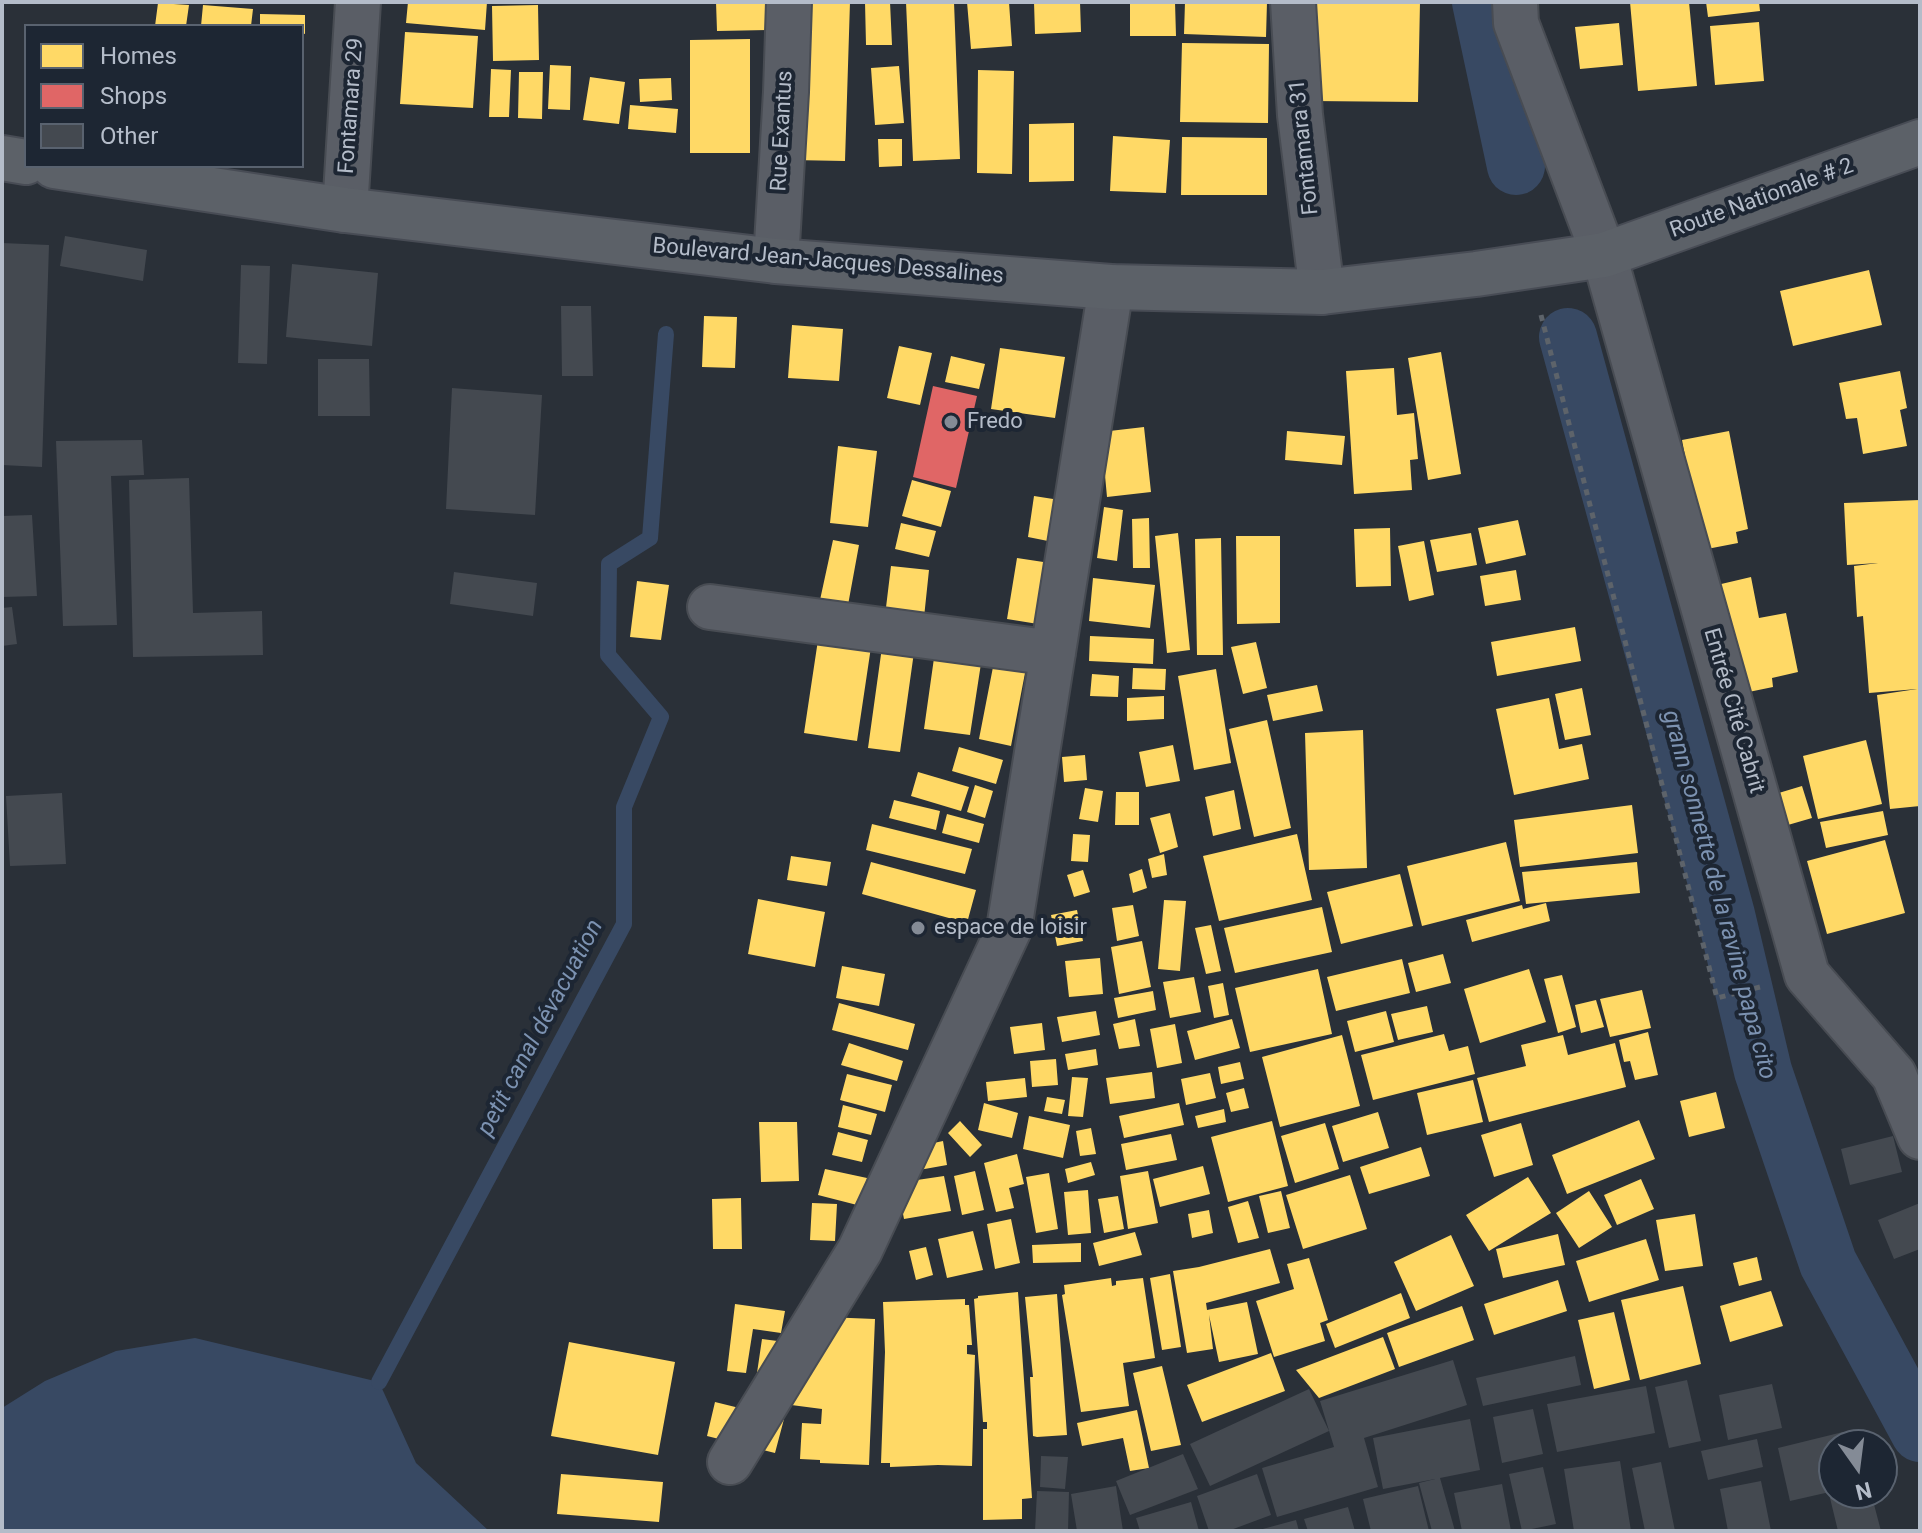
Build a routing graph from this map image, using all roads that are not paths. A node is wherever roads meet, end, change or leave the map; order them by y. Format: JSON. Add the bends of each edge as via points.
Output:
{"nodes":[{"id":1,"x":358,"y":2,"type":"edge"},
{"id":2,"x":789,"y":2,"type":"edge"},
{"id":3,"x":1293,"y":2,"type":"edge"},
{"id":4,"x":1515,"y":2,"type":"edge"},
{"id":5,"x":1920,"y":142,"type":"edge"},
{"id":6,"x":2,"y":158,"type":"edge"},
{"id":7,"x":24,"y":162,"type":"edge"},
{"id":8,"x":67,"y":168,"type":"edge"},
{"id":9,"x":345,"y":210,"type":"junction"},
{"id":10,"x":1604,"y":255,"type":"junction"},
{"id":11,"x":776,"y":261,"type":"junction"},
{"id":12,"x":1111,"y":287,"type":"junction"},
{"id":13,"x":1322,"y":292,"type":"junction"},
{"id":14,"x":710,"y":607,"type":"dead end"},
{"id":15,"x":1053,"y":653,"type":"junction"},
{"id":16,"x":1920,"y":1137,"type":"edge"},
{"id":17,"x":730,"y":1462,"type":"dead end"}],
"edges":[{"from":1,"to":9,"type":"street","name":"Fontamara 29"},
{"from":2,"to":11,"type":"street","name":"Rue Exantus"},
{"from":3,"to":13,"type":"street","name":"Fontamara 31","via":[[1300,115]]},
{"from":4,"to":10,"type":"street","name":"Entrée Cité Cabrit","via":[[1516,23]]},
{"from":5,"to":10,"type":"main road","name":"Route Nationale # 2"},
{"from":6,"to":7,"type":"main road"},
{"from":8,"to":9,"type":"main road","name":"Boulevard Jean-Jacques Dessalines"},
{"from":9,"to":11,"type":"main road","name":"Boulevard Jean-Jacques Dessalines"},
{"from":10,"to":13,"type":"main road","name":"Boulevard Jean-Jacques Dessalines"},
{"from":10,"to":16,"type":"street","name":"Entrée Cité Cabrit","via":[[1807,975],[1894,1075]]},
{"from":11,"to":12,"type":"main road","name":"Boulevard Jean-Jacques Dessalines"},
{"from":12,"to":13,"type":"main road","name":"Boulevard Jean-Jacques Dessalines"},
{"from":12,"to":15,"type":"street"},
{"from":14,"to":15,"type":"street"},
{"from":15,"to":17,"type":"street","via":[[1009,929],[860,1250]]}]}
